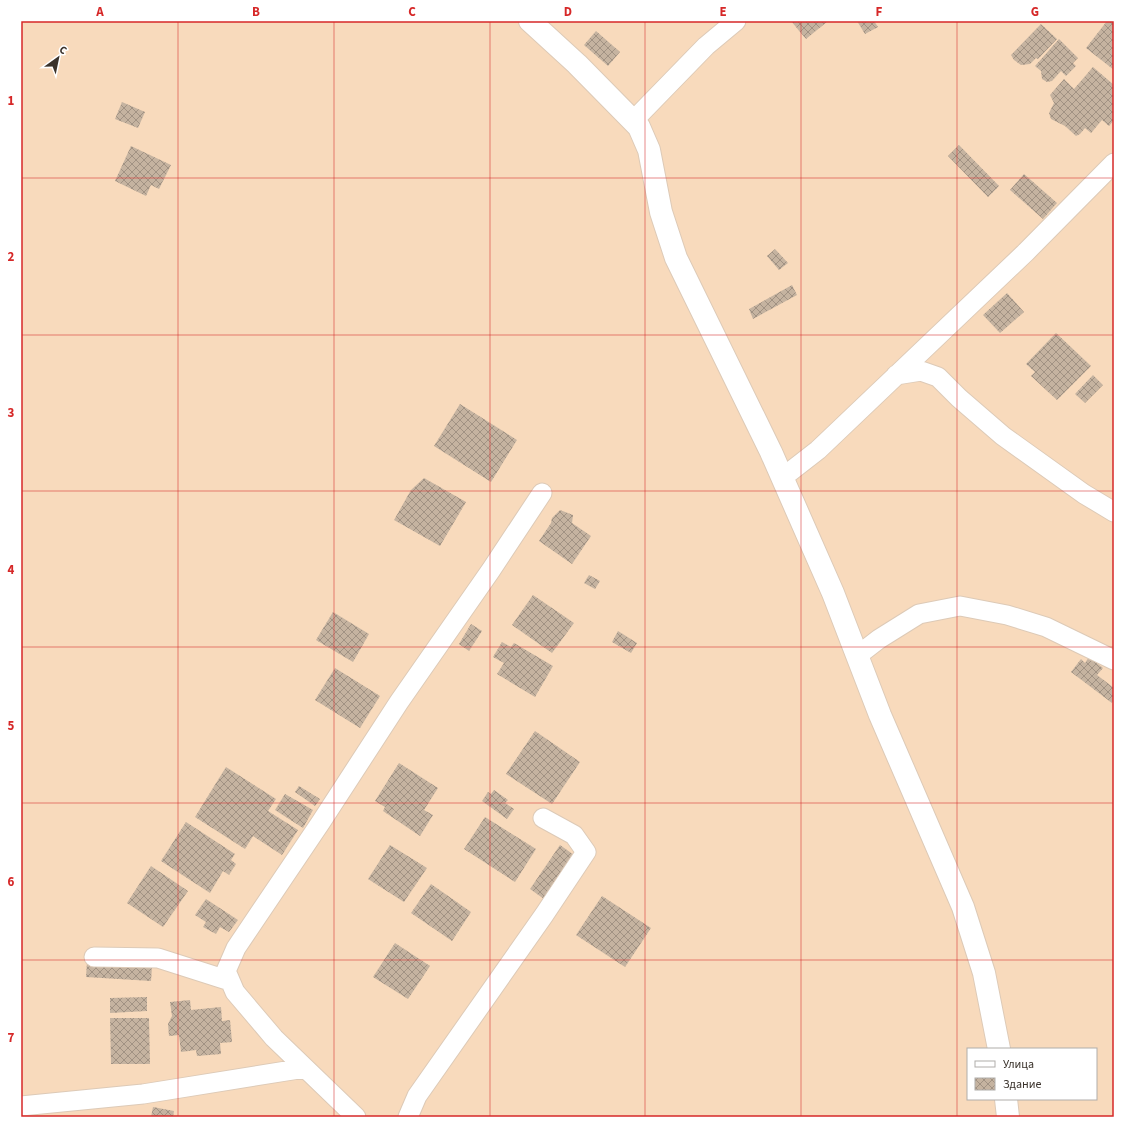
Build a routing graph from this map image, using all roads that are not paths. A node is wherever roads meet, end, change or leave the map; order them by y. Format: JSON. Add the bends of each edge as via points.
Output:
{"nodes":[{"id":1,"x":530,"y":21,"type":"edge"},
{"id":2,"x":736,"y":21,"type":"edge"},
{"id":3,"x":633,"y":121,"type":"junction"},
{"id":4,"x":1114,"y":163,"type":"edge"},
{"id":5,"x":896,"y":375,"type":"junction"},
{"id":6,"x":782,"y":478,"type":"junction"},
{"id":7,"x":542,"y":493,"type":"dead end"},
{"id":8,"x":1114,"y":512,"type":"edge"},
{"id":9,"x":857,"y":656,"type":"junction"},
{"id":10,"x":1114,"y":660,"type":"edge"},
{"id":11,"x":543,"y":818,"type":"dead end"},
{"id":12,"x":94,"y":958,"type":"dead end"},
{"id":13,"x":230,"y":981,"type":"junction"},
{"id":14,"x":999,"y":1048,"type":"edge"},
{"id":15,"x":305,"y":1068,"type":"junction"},
{"id":16,"x":1006,"y":1100,"type":"edge"},
{"id":17,"x":21,"y":1106,"type":"edge"},
{"id":18,"x":356,"y":1117,"type":"edge"},
{"id":19,"x":408,"y":1117,"type":"edge"},
{"id":20,"x":1008,"y":1117,"type":"edge"}],
"edges":[{"from":1,"to":3,"type":"street"},
{"from":2,"to":3,"type":"street","via":[[706,46]]},
{"from":3,"to":6,"type":"street","via":[[639,127],[648,150],[661,212],[676,258]]},
{"from":4,"to":5,"type":"street","via":[[1026,252]]},
{"from":5,"to":6,"type":"street","via":[[818,450]]},
{"from":5,"to":8,"type":"street","via":[[921,371],[938,378],[1004,436],[1084,494]]},
{"from":6,"to":9,"type":"street","via":[[833,593]]},
{"from":7,"to":13,"type":"street","via":[[399,702],[236,948],[226,972]]},
{"from":9,"to":10,"type":"street","via":[[919,614],[960,606],[1046,626]]},
{"from":9,"to":14,"type":"street","via":[[963,907],[984,973]]},
{"from":11,"to":19,"type":"street","via":[[574,835],[586,852],[417,1096]]},
{"from":12,"to":13,"type":"street","via":[[158,958]]},
{"from":13,"to":15,"type":"street","via":[[235,992],[274,1038]]},
{"from":15,"to":17,"type":"street","via":[[143,1094]]},
{"from":15,"to":18,"type":"street"},
{"from":16,"to":20,"type":"street"}]}
